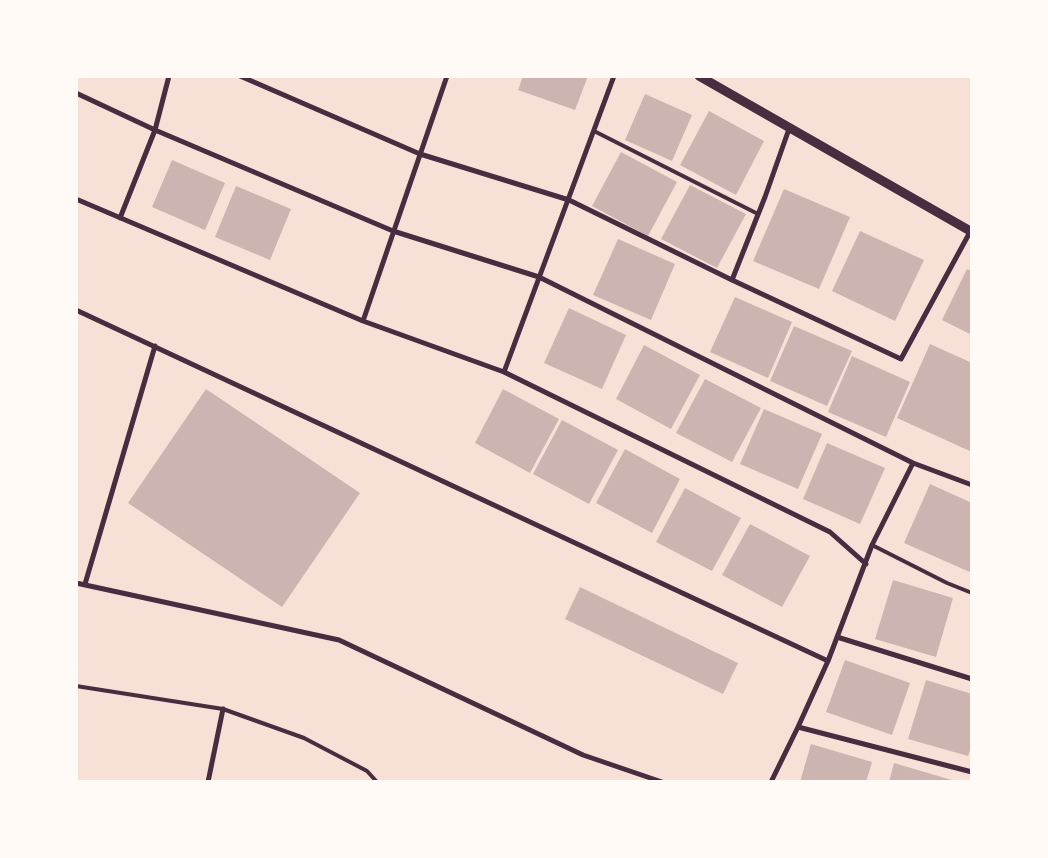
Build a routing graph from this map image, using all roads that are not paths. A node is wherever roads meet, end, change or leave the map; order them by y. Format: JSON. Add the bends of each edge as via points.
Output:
{"nodes":[{"id":1,"x":170,"y":76,"type":"edge"},
{"id":2,"x":240,"y":76,"type":"edge"},
{"id":3,"x":446,"y":76,"type":"edge"},
{"id":4,"x":614,"y":76,"type":"edge"},
{"id":5,"x":699,"y":76,"type":"edge"},
{"id":6,"x":76,"y":93,"type":"edge"},
{"id":7,"x":789,"y":129,"type":"junction"},
{"id":8,"x":155,"y":130,"type":"junction"},
{"id":9,"x":594,"y":131,"type":"junction"},
{"id":10,"x":420,"y":154,"type":"junction"},
{"id":11,"x":76,"y":198,"type":"edge"},
{"id":12,"x":569,"y":200,"type":"junction"},
{"id":13,"x":758,"y":214,"type":"junction"},
{"id":14,"x":120,"y":218,"type":"junction"},
{"id":15,"x":394,"y":231,"type":"junction"},
{"id":16,"x":971,"y":232,"type":"edge"},
{"id":17,"x":539,"y":277,"type":"junction"},
{"id":18,"x":732,"y":280,"type":"junction"},
{"id":19,"x":76,"y":310,"type":"edge"},
{"id":20,"x":362,"y":321,"type":"junction"},
{"id":21,"x":155,"y":346,"type":"junction"},
{"id":22,"x":504,"y":372,"type":"junction"},
{"id":23,"x":913,"y":463,"type":"junction"},
{"id":24,"x":972,"y":485,"type":"edge"},
{"id":25,"x":872,"y":545,"type":"junction"},
{"id":26,"x":866,"y":564,"type":"junction"},
{"id":27,"x":76,"y":583,"type":"edge"},
{"id":28,"x":85,"y":584,"type":"junction"},
{"id":29,"x":972,"y":592,"type":"edge"},
{"id":30,"x":837,"y":637,"type":"junction"},
{"id":31,"x":828,"y":661,"type":"junction"},
{"id":32,"x":972,"y":679,"type":"edge"},
{"id":33,"x":76,"y":686,"type":"edge"},
{"id":34,"x":223,"y":709,"type":"junction"},
{"id":35,"x":798,"y":727,"type":"junction"},
{"id":36,"x":972,"y":772,"type":"edge"},
{"id":37,"x":208,"y":782,"type":"edge"},
{"id":38,"x":377,"y":782,"type":"edge"},
{"id":39,"x":662,"y":782,"type":"edge"},
{"id":40,"x":771,"y":782,"type":"edge"}],
"edges":[{"from":1,"to":8,"type":"street"},
{"from":2,"to":10,"type":"street"},
{"from":3,"to":10,"type":"street"},
{"from":4,"to":9,"type":"street"},
{"from":5,"to":7,"type":"street"},
{"from":6,"to":8,"type":"street"},
{"from":7,"to":13,"type":"street"},
{"from":7,"to":16,"type":"street"},
{"from":8,"to":14,"type":"street"},
{"from":8,"to":15,"type":"street"},
{"from":9,"to":12,"type":"street"},
{"from":9,"to":13,"type":"lane"},
{"from":10,"to":12,"type":"street"},
{"from":10,"to":15,"type":"street"},
{"from":11,"to":14,"type":"street"},
{"from":12,"to":17,"type":"street"},
{"from":12,"to":18,"type":"street"},
{"from":13,"to":18,"type":"street"},
{"from":14,"to":20,"type":"street"},
{"from":15,"to":17,"type":"street"},
{"from":15,"to":20,"type":"street"},
{"from":16,"to":18,"type":"street","via":[[901,359]]},
{"from":17,"to":22,"type":"street"},
{"from":17,"to":23,"type":"street"},
{"from":19,"to":21,"type":"street"},
{"from":20,"to":22,"type":"street"},
{"from":21,"to":28,"type":"street"},
{"from":21,"to":31,"type":"street"},
{"from":22,"to":26,"type":"street","via":[[830,532]]},
{"from":23,"to":24,"type":"street"},
{"from":23,"to":25,"type":"street"},
{"from":25,"to":26,"type":"street"},
{"from":25,"to":29,"type":"lane"},
{"from":26,"to":30,"type":"street"},
{"from":27,"to":28,"type":"street"},
{"from":28,"to":39,"type":"street","via":[[339,640],[583,755]]},
{"from":30,"to":31,"type":"street"},
{"from":30,"to":32,"type":"street"},
{"from":31,"to":35,"type":"street"},
{"from":33,"to":34,"type":"lane"},
{"from":34,"to":37,"type":"street"},
{"from":34,"to":38,"type":"lane","via":[[304,738],[367,771]]},
{"from":35,"to":36,"type":"street"},
{"from":35,"to":40,"type":"street"}]}
